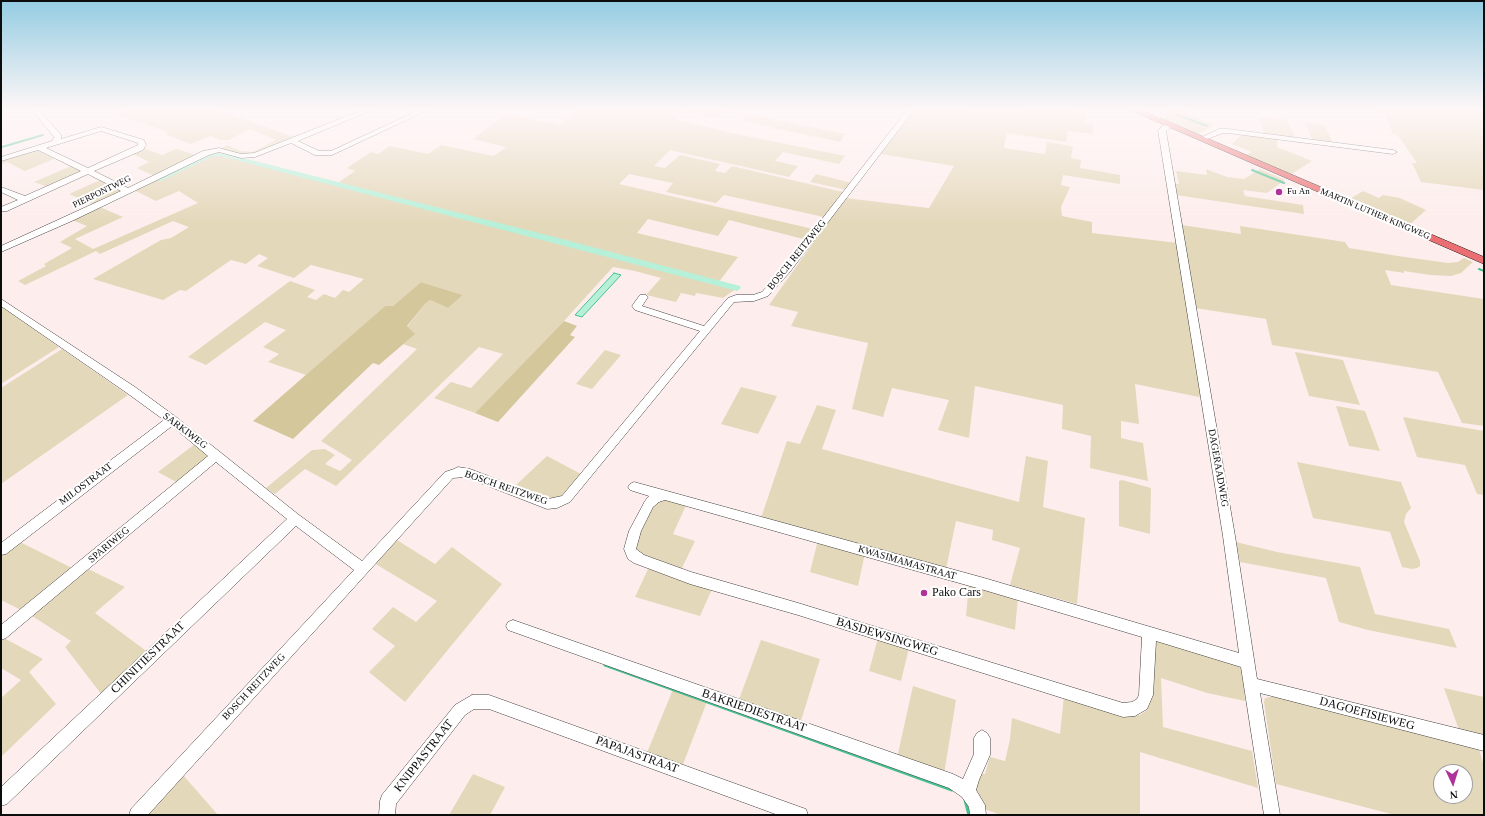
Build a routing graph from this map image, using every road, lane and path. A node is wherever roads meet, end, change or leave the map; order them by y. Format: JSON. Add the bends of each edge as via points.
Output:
{"nodes":[{"id":1,"x":35,"y":148,"type":"edge"},
{"id":2,"x":40,"y":148,"type":"edge"},
{"id":3,"x":140,"y":148,"type":"edge"},
{"id":4,"x":275,"y":148,"type":"edge"},
{"id":5,"x":307,"y":148,"type":"edge"},
{"id":6,"x":342,"y":148,"type":"edge"},
{"id":7,"x":881,"y":148,"type":"edge"},
{"id":8,"x":1165,"y":148,"type":"edge"},
{"id":9,"x":1223,"y":148,"type":"edge"},
{"id":10,"x":1362,"y":148,"type":"edge"},
{"id":11,"x":1393,"y":152,"type":"dead end"},
{"id":12,"x":1,"y":159,"type":"edge"},
{"id":13,"x":88,"y":172,"type":"junction"},
{"id":14,"x":1,"y":189,"type":"edge"},
{"id":15,"x":128,"y":191,"type":"junction"},
{"id":16,"x":24,"y":199,"type":"junction"},
{"id":17,"x":4,"y":209,"type":"dead end"},
{"id":18,"x":1,"y":249,"type":"edge"},
{"id":19,"x":1484,"y":261,"type":"edge"},
{"id":20,"x":643,"y":296,"type":"dead end"},
{"id":21,"x":1,"y":302,"type":"edge"},
{"id":22,"x":706,"y":330,"type":"junction"},
{"id":23,"x":172,"y":420,"type":"junction"},
{"id":24,"x":216,"y":456,"type":"junction"},
{"id":25,"x":634,"y":487,"type":"dead end"},
{"id":26,"x":664,"y":496,"type":"junction"},
{"id":27,"x":295,"y":519,"type":"junction"},
{"id":28,"x":1,"y":550,"type":"edge"},
{"id":29,"x":363,"y":569,"type":"junction"},
{"id":30,"x":513,"y":626,"type":"dead end"},
{"id":31,"x":1149,"y":632,"type":"junction"},
{"id":32,"x":1,"y":634,"type":"edge"},
{"id":33,"x":1248,"y":662,"type":"junction"},
{"id":34,"x":1251,"y":684,"type":"junction"},
{"id":35,"x":472,"y":702,"type":"joint"},
{"id":36,"x":982,"y":738,"type":"dead end"},
{"id":37,"x":1484,"y":743,"type":"edge"},
{"id":38,"x":968,"y":791,"type":"junction"},
{"id":39,"x":1,"y":798,"type":"edge"},
{"id":40,"x":137,"y":815,"type":"edge"},
{"id":41,"x":387,"y":815,"type":"edge"},
{"id":42,"x":800,"y":815,"type":"edge"},
{"id":43,"x":978,"y":815,"type":"edge"},
{"id":44,"x":1272,"y":815,"type":"edge"}],
"edges":[{"from":1,"to":12,"type":"street"},
{"from":2,"to":13,"type":"street"},
{"from":3,"to":13,"type":"street"},
{"from":4,"to":15,"type":"street","name":"PIERPONTWEG","via":[[248,156],[213,150]]},
{"from":5,"to":6,"type":"street","via":[[329,154]]},
{"from":7,"to":22,"type":"street","name":"BOSCH REITZWEG","via":[[786,271],[765,294],[754,298],[731,300]]},
{"from":8,"to":33,"type":"street","name":"DAGERAADWEG"},
{"from":9,"to":19,"type":"main road","name":"MARTIN LUTHER KINGWEG"},
{"from":10,"to":11,"type":"street"},
{"from":13,"to":15,"type":"street"},
{"from":13,"to":16,"type":"street"},
{"from":14,"to":16,"type":"street"},
{"from":15,"to":18,"type":"street","name":"PIERPONTWEG"},
{"from":16,"to":17,"type":"street"},
{"from":20,"to":22,"type":"street","via":[[638,308]]},
{"from":21,"to":23,"type":"street","name":"SARKIWEG"},
{"from":22,"to":29,"type":"street","name":"BOSCH REITZWEG","via":[[566,499],[547,504],[466,472],[449,475]]},
{"from":23,"to":24,"type":"street","name":"SARKIWEG"},
{"from":23,"to":28,"type":"street","name":"MILOSTRAAT"},
{"from":24,"to":27,"type":"street","name":"SARKIWEG"},
{"from":24,"to":32,"type":"street","name":"SPARIWEG"},
{"from":25,"to":26,"type":"street","name":"KWASIMAMASTRAAT"},
{"from":26,"to":31,"type":"street","name":"KWASIMAMASTRAAT"},
{"from":26,"to":31,"type":"street","name":"BASDEWSINGWEG","via":[[655,498],[649,504],[635,531],[630,549],[639,559],[690,578],[1123,710],[1135,709],[1142,704],[1146,695]]},
{"from":27,"to":29,"type":"street","name":"SARKIWEG"},
{"from":27,"to":39,"type":"street","name":"CHINITIESTRAAT"},
{"from":29,"to":40,"type":"street","name":"BOSCH REITZWEG"},
{"from":30,"to":38,"type":"street","name":"BAKRIEDIESTRAAT","via":[[946,779]]},
{"from":31,"to":33,"type":"street","name":"KWASIMAMASTRAAT"},
{"from":33,"to":34,"type":"street","name":"DAGERAADWEG"},
{"from":34,"to":37,"type":"street","name":"DAGOEFISIEWEG"},
{"from":34,"to":44,"type":"street","name":"DAGERAADWEG"},
{"from":35,"to":41,"type":"street","name":"KNIPPASTRAAT","via":[[460,710],[388,801]]},
{"from":35,"to":42,"type":"street","name":"PAPAJASTRAAT","via":[[489,702]]},
{"from":36,"to":38,"type":"street","via":[[982,755]]},
{"from":38,"to":43,"type":"street","via":[[977,805]]}]}
